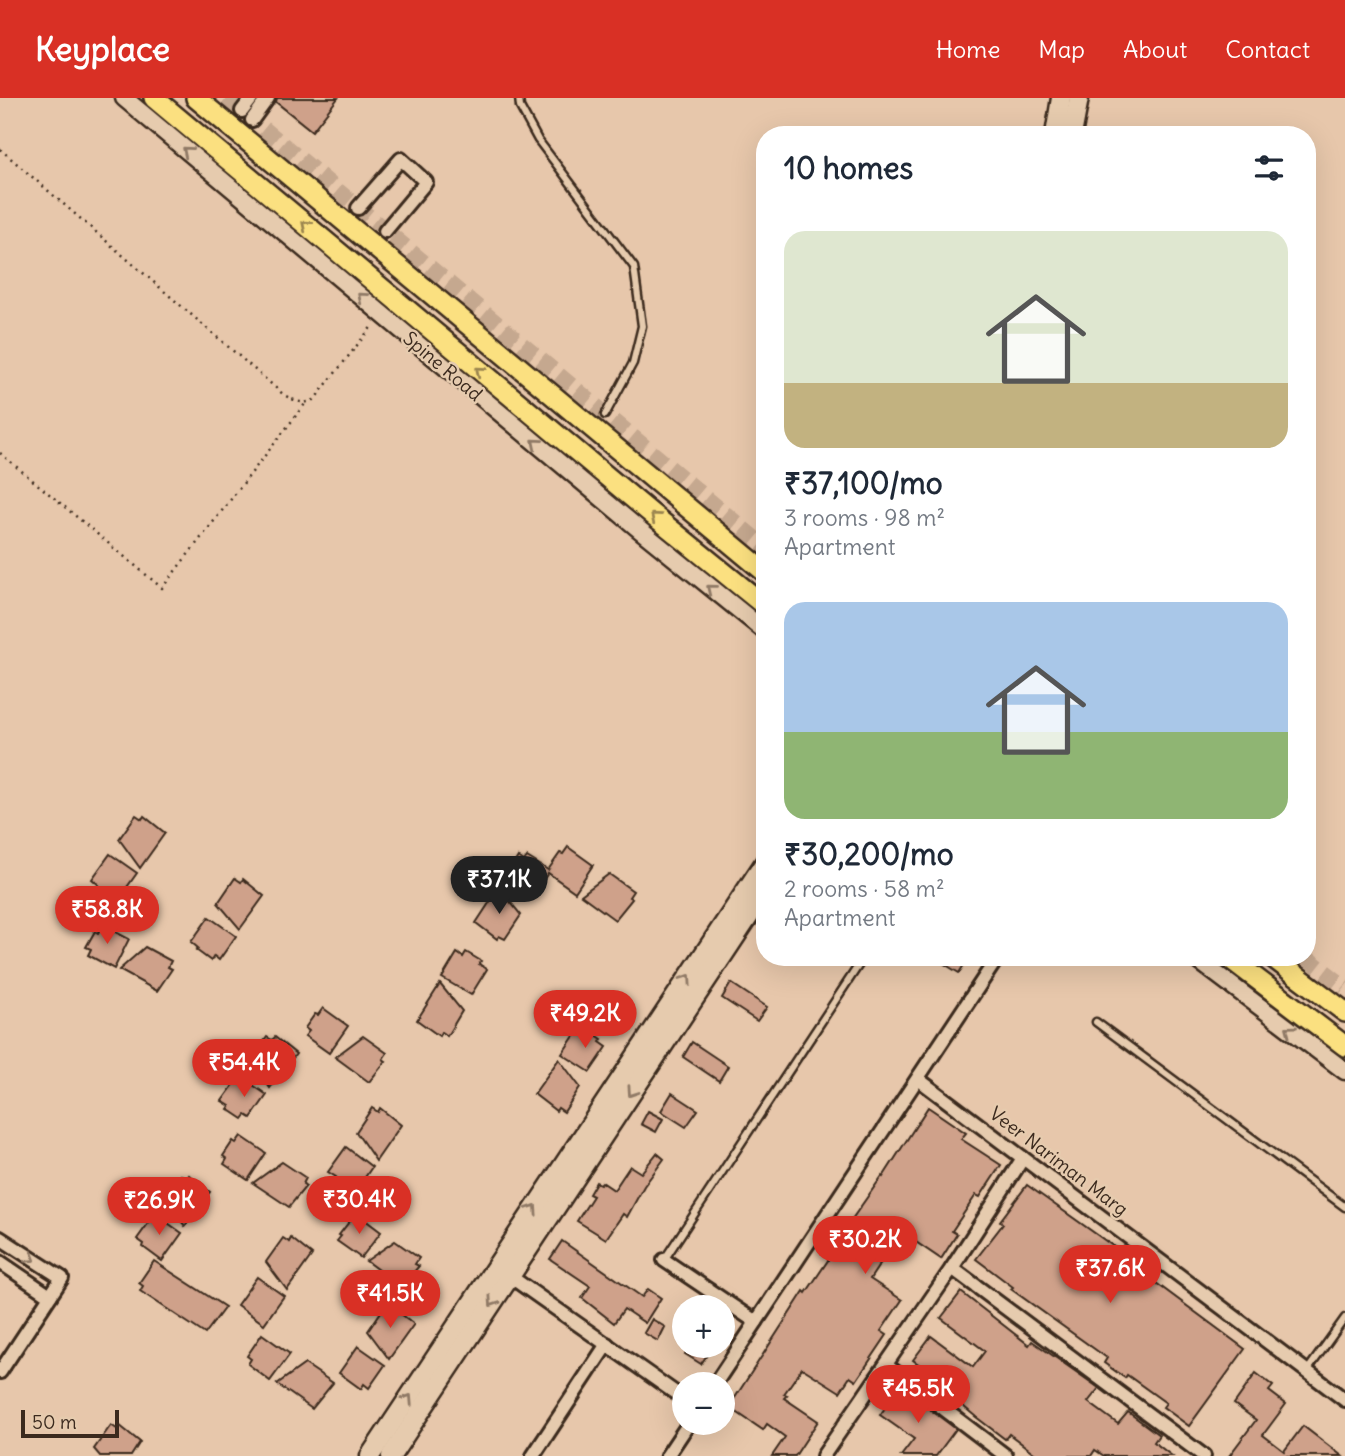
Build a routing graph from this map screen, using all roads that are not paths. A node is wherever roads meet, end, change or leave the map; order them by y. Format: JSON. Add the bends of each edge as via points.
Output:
{"nodes":[{"id":1,"x":124,"y":98,"type":"edge"},
{"id":2,"x":154,"y":98,"type":"edge"},
{"id":3,"x":196,"y":98,"type":"edge"},
{"id":4,"x":252,"y":98,"type":"edge"},
{"id":5,"x":268,"y":98,"type":"edge"},
{"id":6,"x":519,"y":98,"type":"edge"},
{"id":7,"x":1061,"y":98,"type":"edge"},
{"id":8,"x":1079,"y":98,"type":"edge"},
{"id":9,"x":1056,"y":126,"type":"edge"},
{"id":10,"x":1074,"y":126,"type":"edge"},
{"id":11,"x":358,"y":208,"type":"dead end"},
{"id":12,"x":386,"y":231,"type":"dead end"},
{"id":13,"x":605,"y":415,"type":"dead end"},
{"id":14,"x":756,"y":565,"type":"edge"},
{"id":15,"x":756,"y":599,"type":"edge"},
{"id":16,"x":756,"y":624,"type":"edge"},
{"id":17,"x":756,"y":876,"type":"edge"},
{"id":18,"x":756,"y":905,"type":"edge"},
{"id":19,"x":858,"y":966,"type":"edge"},
{"id":20,"x":992,"y":966,"type":"edge"},
{"id":21,"x":1206,"y":966,"type":"edge"},
{"id":22,"x":1240,"y":966,"type":"edge"},
{"id":23,"x":1284,"y":966,"type":"edge"},
{"id":24,"x":1345,"y":1012,"type":"edge"},
{"id":25,"x":1096,"y":1022,"type":"dead end"},
{"id":26,"x":1345,"y":1046,"type":"edge"},
{"id":27,"x":1345,"y":1071,"type":"edge"},
{"id":28,"x":918,"y":1079,"type":"junction"},
{"id":29,"x":1023,"y":1158,"type":"junction"},
{"id":30,"x":1345,"y":1208,"type":"edge"},
{"id":31,"x":0,"y":1238,"type":"edge"},
{"id":32,"x":664,"y":1261,"type":"joint"},
{"id":33,"x":0,"y":1262,"type":"edge"},
{"id":34,"x":952,"y":1268,"type":"junction"},
{"id":35,"x":503,"y":1271,"type":"junction"},
{"id":36,"x":50,"y":1296,"type":"junction"},
{"id":37,"x":1345,"y":1318,"type":"edge"},
{"id":38,"x":756,"y":1322,"type":"junction"},
{"id":39,"x":607,"y":1344,"type":"junction"},
{"id":40,"x":886,"y":1365,"type":"junction"},
{"id":41,"x":1307,"y":1371,"type":"junction"},
{"id":42,"x":0,"y":1372,"type":"edge"},
{"id":43,"x":723,"y":1372,"type":"edge"},
{"id":44,"x":672,"y":1390,"type":"edge"},
{"id":45,"x":1345,"y":1400,"type":"edge"},
{"id":46,"x":681,"y":1435,"type":"edge"},
{"id":47,"x":370,"y":1456,"type":"edge"},
{"id":48,"x":391,"y":1456,"type":"edge"},
{"id":49,"x":533,"y":1456,"type":"edge"},
{"id":50,"x":667,"y":1456,"type":"edge"},
{"id":51,"x":823,"y":1456,"type":"edge"},
{"id":52,"x":1006,"y":1456,"type":"edge"},
{"id":53,"x":1204,"y":1456,"type":"edge"}],
"edges":[{"from":16,"to":1,"type":"street","name":"Spine Road","one_way":true},
{"from":15,"to":2,"type":"main road","name":"Spine Road","one_way":true},
{"from":3,"to":14,"type":"main road"},
{"from":4,"to":5,"type":"street","via":[[247,115]]},
{"from":6,"to":13,"type":"lane","via":[[538,141],[634,267],[642,326],[633,363]]},
{"from":7,"to":9,"type":"main road"},
{"from":8,"to":10,"type":"main road"},
{"from":11,"to":12,"type":"street","via":[[401,159],[426,181]]},
{"from":35,"to":17,"type":"main road","one_way":true},
{"from":18,"to":35,"type":"main road","one_way":true},
{"from":19,"to":32,"type":"lane"},
{"from":20,"to":28,"type":"street"},
{"from":27,"to":21,"type":"street","one_way":true},
{"from":22,"to":26,"type":"main road"},
{"from":23,"to":24,"type":"main road"},
{"from":25,"to":30,"type":"lane"},
{"from":28,"to":29,"type":"street","name":"Veer Nariman Marg"},
{"from":28,"to":38,"type":"street"},
{"from":29,"to":34,"type":"street"},
{"from":29,"to":41,"type":"street","name":"Veer Nariman Marg"},
{"from":31,"to":36,"type":"street","one_way":true,"via":[[62,1278]]},
{"from":32,"to":38,"type":"street"},
{"from":33,"to":36,"type":"street"},
{"from":34,"to":40,"type":"street"},
{"from":34,"to":53,"type":"street"},
{"from":35,"to":39,"type":"street"},
{"from":47,"to":35,"type":"main road","one_way":true},
{"from":35,"to":48,"type":"main road","one_way":true},
{"from":36,"to":42,"type":"street"},
{"from":37,"to":41,"type":"lane"},
{"from":38,"to":43,"type":"street"},
{"from":39,"to":44,"type":"street"},
{"from":39,"to":49,"type":"street"},
{"from":40,"to":51,"type":"street"},
{"from":40,"to":52,"type":"street"},
{"from":41,"to":45,"type":"street","name":"Veer Nariman Marg"},
{"from":46,"to":50,"type":"street"}]}
